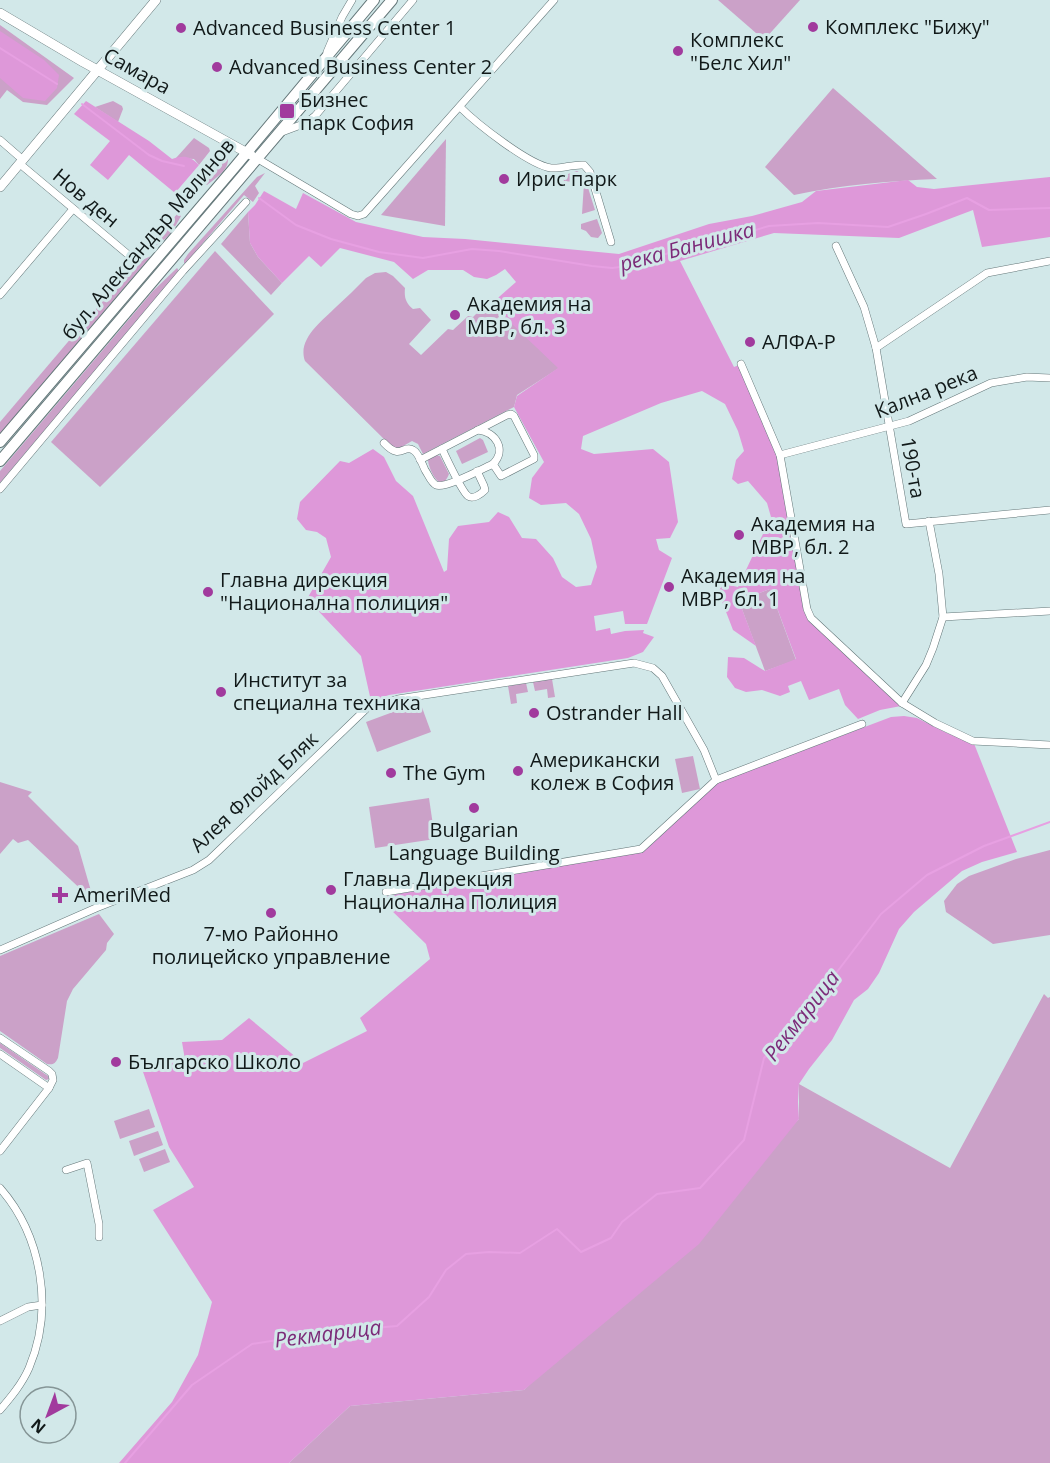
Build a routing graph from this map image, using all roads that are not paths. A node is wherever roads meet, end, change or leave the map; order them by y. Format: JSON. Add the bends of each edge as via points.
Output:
{"nodes":[{"id":1,"x":156,"y":0,"type":"edge"},
{"id":2,"x":352,"y":0,"type":"edge"},
{"id":3,"x":374,"y":0,"type":"edge"},
{"id":4,"x":392,"y":0,"type":"edge"},
{"id":5,"x":413,"y":0,"type":"edge"},
{"id":6,"x":554,"y":0,"type":"edge"},
{"id":7,"x":0,"y":13,"type":"edge"},
{"id":8,"x":324,"y":60,"type":"junction"},
{"id":9,"x":98,"y":70,"type":"junction"},
{"id":10,"x":460,"y":107,"type":"junction"},
{"id":11,"x":280,"y":133,"type":"junction"},
{"id":12,"x":0,"y":140,"type":"edge"},
{"id":13,"x":246,"y":152,"type":"junction"},
{"id":14,"x":258,"y":159,"type":"junction"},
{"id":15,"x":21,"y":162,"type":"junction"},
{"id":16,"x":0,"y":187,"type":"edge"},
{"id":17,"x":246,"y":202,"type":"dead end"},
{"id":18,"x":73,"y":209,"type":"junction"},
{"id":19,"x":610,"y":242,"type":"dead end"},
{"id":20,"x":836,"y":246,"type":"dead end"},
{"id":21,"x":131,"y":258,"type":"dead end"},
{"id":22,"x":1050,"y":261,"type":"edge"},
{"id":23,"x":0,"y":296,"type":"edge"},
{"id":24,"x":876,"y":348,"type":"junction"},
{"id":25,"x":741,"y":364,"type":"dead end"},
{"id":26,"x":1050,"y":378,"type":"edge"},
{"id":27,"x":889,"y":427,"type":"junction"},
{"id":28,"x":478,"y":430,"type":"junction"},
{"id":29,"x":0,"y":442,"type":"edge"},
{"id":30,"x":384,"y":443,"type":"dead end"},
{"id":31,"x":442,"y":448,"type":"junction"},
{"id":32,"x":780,"y":455,"type":"junction"},
{"id":33,"x":420,"y":460,"type":"junction"},
{"id":34,"x":0,"y":461,"type":"edge"},
{"id":35,"x":493,"y":464,"type":"junction"},
{"id":36,"x":477,"y":471,"type":"junction"},
{"id":37,"x":459,"y":480,"type":"junction"},
{"id":38,"x":0,"y":489,"type":"edge"},
{"id":39,"x":1050,"y":510,"type":"edge"},
{"id":40,"x":929,"y":521,"type":"junction"},
{"id":41,"x":1050,"y":611,"type":"edge"},
{"id":42,"x":943,"y":617,"type":"junction"},
{"id":43,"x":902,"y":703,"type":"junction"},
{"id":44,"x":862,"y":724,"type":"dead end"},
{"id":45,"x":1050,"y":745,"type":"edge"},
{"id":46,"x":716,"y":780,"type":"junction"},
{"id":47,"x":386,"y":892,"type":"dead end"},
{"id":48,"x":0,"y":950,"type":"edge"},
{"id":49,"x":0,"y":1038,"type":"edge"},
{"id":50,"x":0,"y":1053,"type":"edge"},
{"id":51,"x":49,"y":1088,"type":"junction"},
{"id":52,"x":0,"y":1151,"type":"edge"},
{"id":53,"x":66,"y":1170,"type":"dead end"},
{"id":54,"x":0,"y":1188,"type":"edge"},
{"id":55,"x":99,"y":1237,"type":"dead end"},
{"id":56,"x":42,"y":1305,"type":"junction"},
{"id":57,"x":0,"y":1320,"type":"edge"},
{"id":58,"x":0,"y":1410,"type":"edge"}],
"edges":[{"from":1,"to":9,"type":"street"},
{"from":2,"to":8,"type":"street","name":"бул. Александър Малинов"},
{"from":3,"to":8,"type":"main road","name":"бул. Александър Малинов"},
{"from":4,"to":11,"type":"main road","name":"бул. Александър Малинов"},
{"from":5,"to":11,"type":"street","name":"бул. Александър Малинов","via":[[315,116]]},
{"from":6,"to":10,"type":"street"},
{"from":7,"to":9,"type":"street","name":"Самара"},
{"from":8,"to":13,"type":"main road","name":"бул. Александър Малинов"},
{"from":9,"to":13,"type":"street","name":"Самара"},
{"from":9,"to":15,"type":"street"},
{"from":10,"to":14,"type":"street","via":[[369,210],[358,216]]},
{"from":10,"to":19,"type":"street","via":[[539,164],[551,168],[584,165],[590,172]]},
{"from":11,"to":14,"type":"main road","name":"бул. Александър Малинов"},
{"from":12,"to":15,"type":"street","name":"Нов ден"},
{"from":13,"to":14,"type":"street","name":"Самара"},
{"from":13,"to":29,"type":"main road","name":"бул. Александър Малинов"},
{"from":14,"to":34,"type":"main road","name":"бул. Александър Малинов"},
{"from":15,"to":16,"type":"street"},
{"from":15,"to":18,"type":"street","name":"Нов ден"},
{"from":17,"to":38,"type":"street"},
{"from":18,"to":21,"type":"street","name":"Нов ден"},
{"from":18,"to":23,"type":"street"},
{"from":20,"to":24,"type":"street","name":"190-та","via":[[864,307]]},
{"from":22,"to":24,"type":"street","via":[[987,273]]},
{"from":24,"to":27,"type":"street","name":"190-та"},
{"from":25,"to":32,"type":"street"},
{"from":26,"to":27,"type":"street","name":"Кална река","via":[[991,383]]},
{"from":27,"to":32,"type":"street","name":"Кална река"},
{"from":27,"to":40,"type":"street","name":"190-та","via":[[906,524]]},
{"from":28,"to":31,"type":"street"},
{"from":28,"to":35,"type":"street","via":[[492,435],[499,446],[500,454]]},
{"from":28,"to":35,"type":"street","via":[[511,414],[534,455],[532,461],[504,476]]},
{"from":30,"to":33,"type":"street","via":[[394,452],[413,449]]},
{"from":31,"to":33,"type":"street"},
{"from":31,"to":37,"type":"street"},
{"from":32,"to":43,"type":"street","via":[[808,614]]},
{"from":33,"to":37,"type":"street","via":[[436,485]]},
{"from":35,"to":36,"type":"street"},
{"from":36,"to":37,"type":"street"},
{"from":36,"to":37,"type":"street","via":[[485,490],[482,494],[468,496]]},
{"from":39,"to":40,"type":"street"},
{"from":40,"to":42,"type":"street","name":"190-та"},
{"from":41,"to":42,"type":"street"},
{"from":42,"to":43,"type":"street","name":"190-та","via":[[926,665]]},
{"from":43,"to":45,"type":"street","via":[[973,741]]},
{"from":44,"to":46,"type":"street"},
{"from":46,"to":47,"type":"street","via":[[641,849]]},
{"from":46,"to":48,"type":"street","name":"Алея Флойд Бляк","via":[[704,750],[662,676],[653,668],[634,663],[398,699],[367,708],[209,860]]},
{"from":49,"to":51,"type":"street","via":[[49,1071],[53,1077]]},
{"from":50,"to":51,"type":"street"},
{"from":51,"to":52,"type":"street"},
{"from":53,"to":55,"type":"street","via":[[87,1163]]},
{"from":54,"to":56,"type":"street","via":[[21,1218],[31,1242],[40,1273]]},
{"from":56,"to":57,"type":"street"},
{"from":56,"to":58,"type":"street","via":[[39,1336],[29,1367]]}]}
